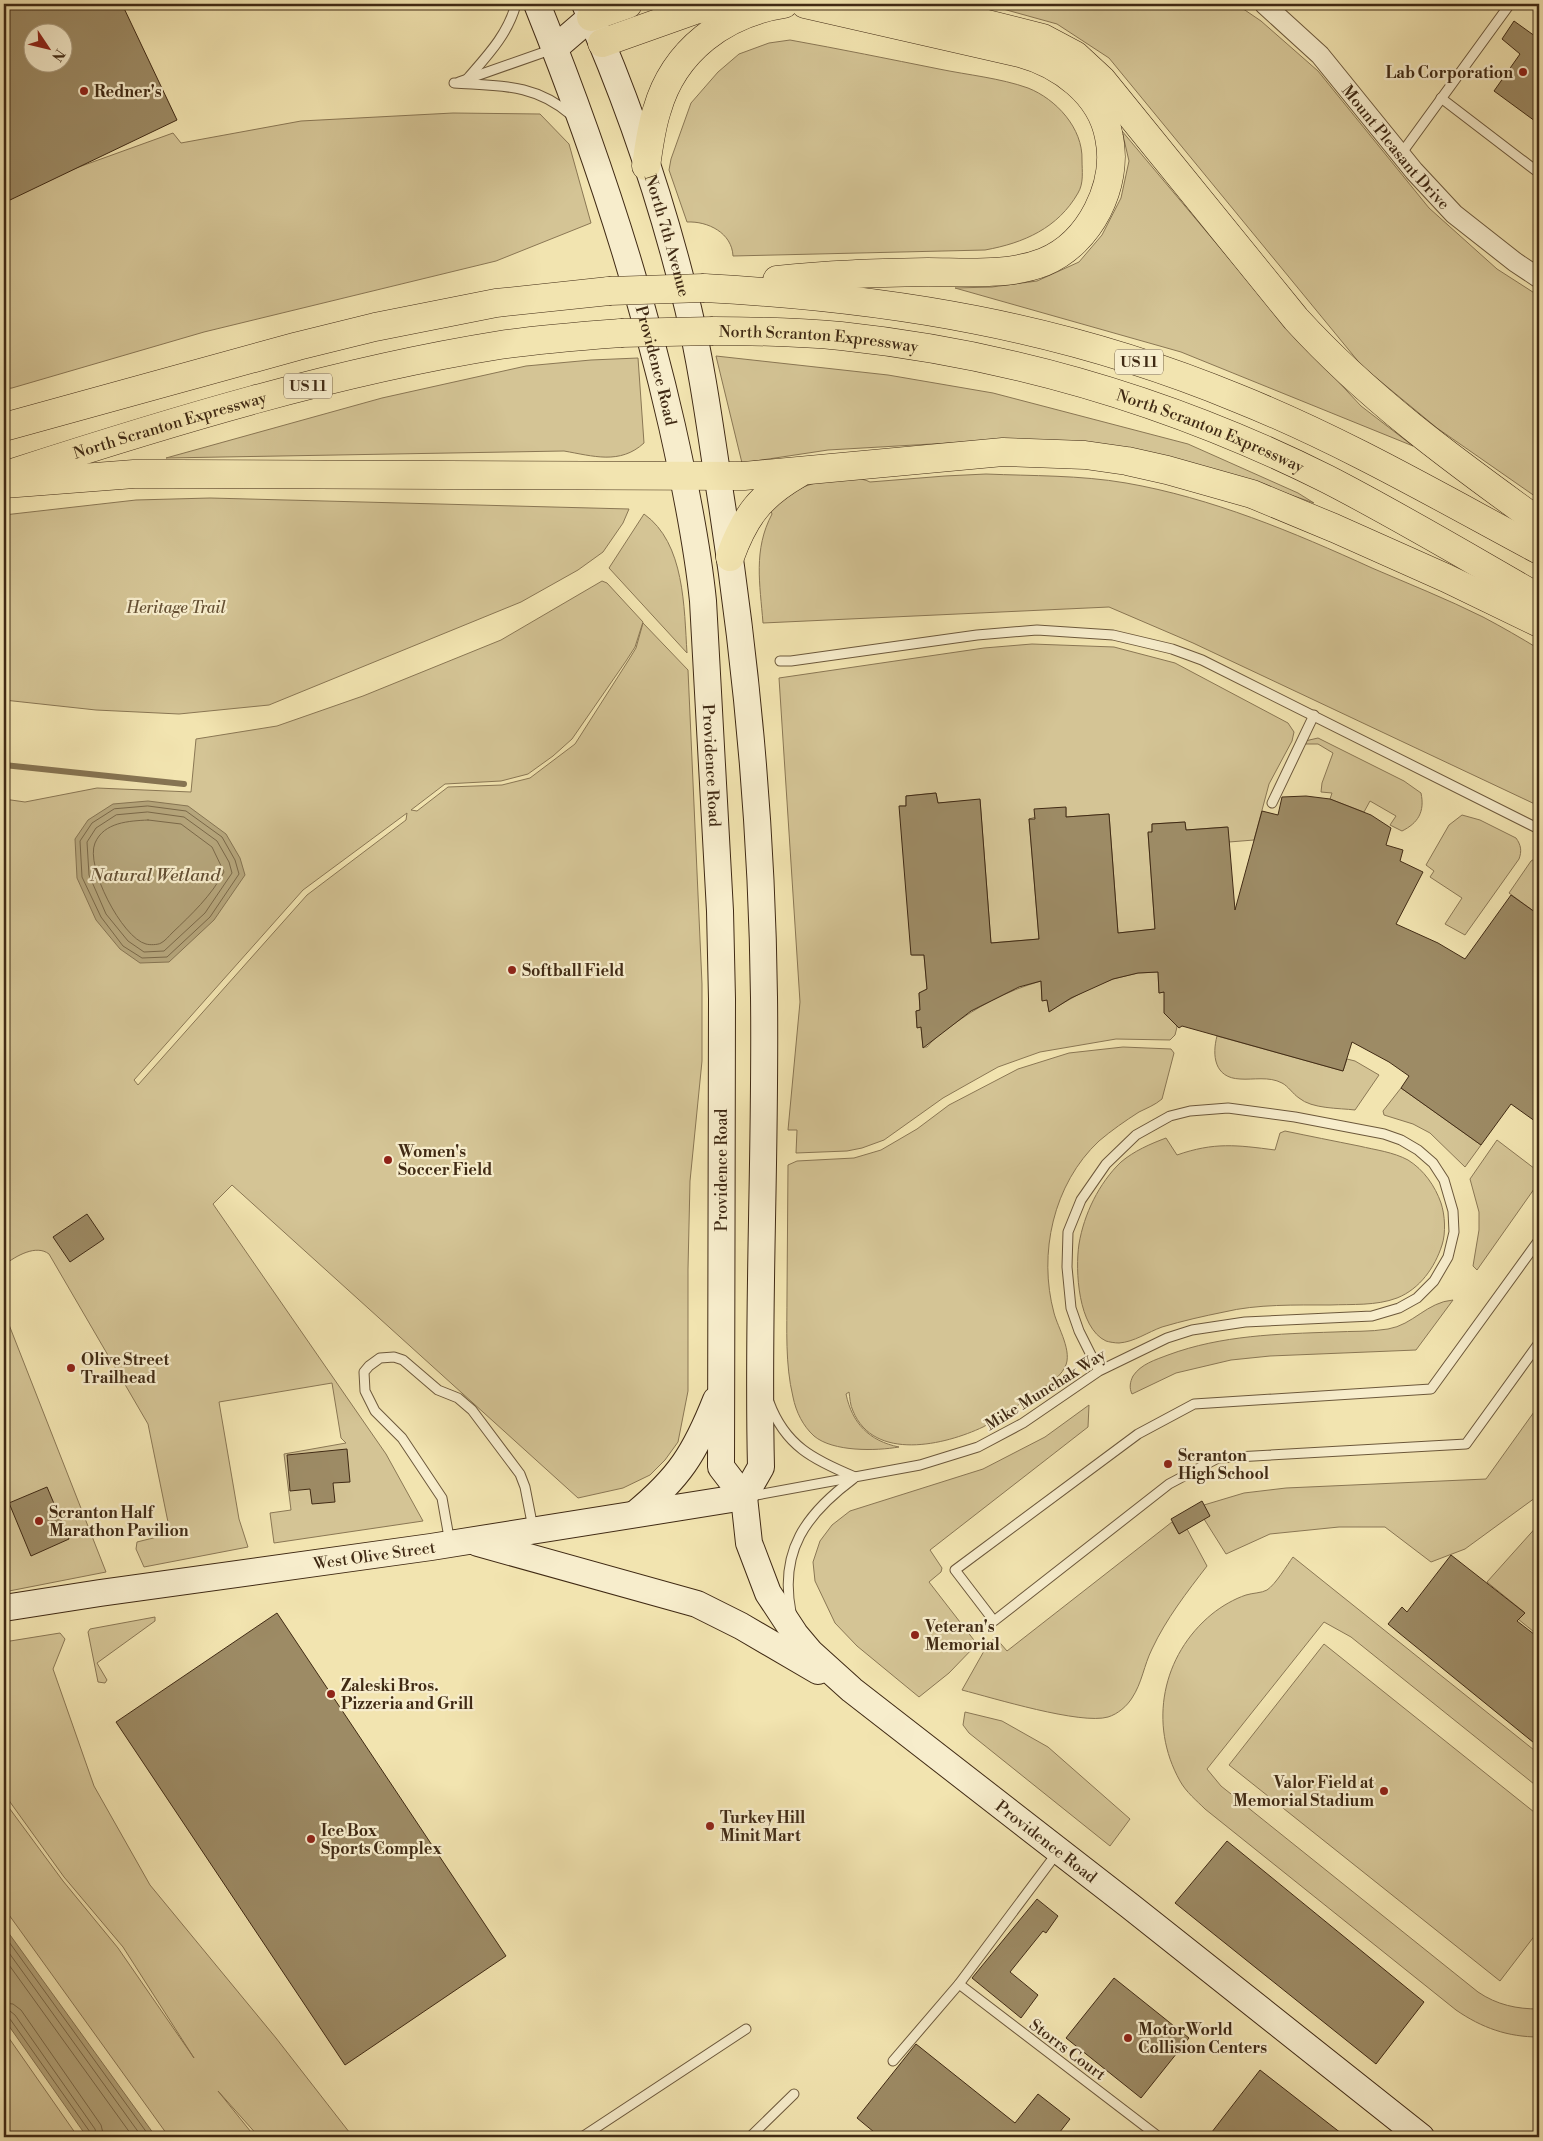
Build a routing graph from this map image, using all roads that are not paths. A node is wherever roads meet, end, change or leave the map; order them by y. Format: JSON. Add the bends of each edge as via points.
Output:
{"nodes":[{"id":1,"x":516,"y":4,"type":"edge"},
{"id":2,"x":537,"y":4,"type":"edge"},
{"id":3,"x":628,"y":4,"type":"edge"},
{"id":4,"x":723,"y":4,"type":"edge"},
{"id":5,"x":784,"y":4,"type":"edge"},
{"id":6,"x":805,"y":4,"type":"edge"},
{"id":7,"x":907,"y":4,"type":"edge"},
{"id":8,"x":1264,"y":4,"type":"edge"},
{"id":9,"x":1510,"y":4,"type":"edge"},
{"id":10,"x":588,"y":10,"type":"edge"},
{"id":11,"x":602,"y":43,"type":"junction"},
{"id":12,"x":555,"y":48,"type":"junction"},
{"id":13,"x":467,"y":79,"type":"junction"},
{"id":14,"x":1441,"y":98,"type":"junction"},
{"id":15,"x":585,"y":128,"type":"junction"},
{"id":16,"x":1401,"y":154,"type":"junction"},
{"id":17,"x":646,"y":166,"type":"junction"},
{"id":18,"x":1539,"y":173,"type":"edge"},
{"id":19,"x":1539,"y":278,"type":"edge"},
{"id":20,"x":704,"y":288,"type":"junction"},
{"id":21,"x":4,"y":427,"type":"edge"},
{"id":22,"x":802,"y":471,"type":"junction"},
{"id":23,"x":4,"y":476,"type":"edge"},
{"id":24,"x":683,"y":476,"type":"junction"},
{"id":25,"x":718,"y":476,"type":"junction"},
{"id":26,"x":4,"y":484,"type":"edge"},
{"id":27,"x":1539,"y":522,"type":"edge"},
{"id":28,"x":1539,"y":550,"type":"edge"},
{"id":29,"x":730,"y":557,"type":"junction"},
{"id":30,"x":1539,"y":598,"type":"edge"},
{"id":31,"x":1539,"y":623,"type":"edge"},
{"id":32,"x":780,"y":661,"type":"dead end"},
{"id":33,"x":1314,"y":715,"type":"junction"},
{"id":34,"x":1272,"y":803,"type":"dead end"},
{"id":35,"x":1539,"y":829,"type":"edge"},
{"id":36,"x":1539,"y":1240,"type":"edge"},
{"id":37,"x":1539,"y":1343,"type":"edge"},
{"id":38,"x":1099,"y":1370,"type":"junction"},
{"id":39,"x":761,"y":1378,"type":"junction"},
{"id":40,"x":720,"y":1388,"type":"junction"},
{"id":41,"x":855,"y":1478,"type":"junction"},
{"id":42,"x":744,"y":1497,"type":"junction"},
{"id":43,"x":635,"y":1514,"type":"junction"},
{"id":44,"x":533,"y":1531,"type":"junction"},
{"id":45,"x":460,"y":1543,"type":"junction"},
{"id":46,"x":4,"y":1608,"type":"edge"},
{"id":47,"x":795,"y":1634,"type":"junction"},
{"id":48,"x":852,"y":1690,"type":"junction"},
{"id":49,"x":1059,"y":1851,"type":"junction"},
{"id":50,"x":959,"y":1984,"type":"junction"},
{"id":51,"x":746,"y":2028,"type":"dead end"},
{"id":52,"x":893,"y":2061,"type":"dead end"},
{"id":53,"x":794,"y":2094,"type":"dead end"},
{"id":54,"x":582,"y":2137,"type":"edge"},
{"id":55,"x":750,"y":2137,"type":"edge"},
{"id":56,"x":1159,"y":2137,"type":"edge"},
{"id":57,"x":1421,"y":2137,"type":"edge"}],
"edges":[{"from":1,"to":13,"type":"lane","via":[[502,37]]},
{"from":2,"to":12,"type":"main road"},
{"from":3,"to":10,"type":"highway"},
{"from":4,"to":11,"type":"highway","via":[[695,10]]},
{"from":5,"to":17,"type":"highway","via":[[765,7],[727,22],[710,32],[684,58],[657,108]]},
{"from":6,"to":20,"type":"highway","via":[[1020,52],[1063,72],[1097,107],[1109,136],[1110,167],[1102,200],[1074,243],[1053,257],[1028,267],[992,272],[846,274]]},
{"from":7,"to":27,"type":"highway","via":[[1043,38],[1082,61],[1102,80],[1324,350],[1394,413]]},
{"from":8,"to":16,"type":"street","name":"Mount Pleasant Drive","via":[[1320,55]]},
{"from":9,"to":14,"type":"lane"},
{"from":10,"to":11,"type":"main road","name":"North 7th Avenue"},
{"from":10,"to":12,"type":"main road"},
{"from":11,"to":12,"type":"main road"},
{"from":11,"to":17,"type":"main road","name":"North 7th Avenue"},
{"from":12,"to":13,"type":"lane"},
{"from":12,"to":15,"type":"main road","name":"Providence Road"},
{"from":13,"to":15,"type":"lane","via":[[454,83],[514,87],[535,92],[563,108]]},
{"from":14,"to":16,"type":"lane"},
{"from":14,"to":18,"type":"lane"},
{"from":15,"to":24,"type":"main road","name":"Providence Road","via":[[646,321]]},
{"from":16,"to":19,"type":"street","name":"Mount Pleasant Drive","via":[[1454,214]]},
{"from":17,"to":25,"type":"main road","name":"North 7th Avenue","via":[[688,310]]},
{"from":20,"to":21,"type":"highway","number":"US 11","bridge":true,"via":[[609,291],[496,303],[392,323]]},
{"from":20,"to":28,"type":"highway","number":"US 11","via":[[901,306],[1012,326],[1127,358],[1291,421]]},
{"from":22,"to":25,"type":"highway"},
{"from":22,"to":29,"type":"highway","via":[[779,484],[759,502],[739,532]]},
{"from":22,"to":31,"type":"highway","via":[[1003,452],[1127,461],[1260,497],[1446,578]]},
{"from":23,"to":30,"type":"highway","name":"North Scranton Expressway","number":"US 11","bridge":true,"via":[[124,437],[309,386],[502,345],[621,333],[713,331],[821,335],[896,343],[1004,363],[1116,393],[1223,432],[1327,479]]},
{"from":24,"to":25,"type":"highway"},
{"from":24,"to":26,"type":"highway","via":[[134,474]]},
{"from":24,"to":40,"type":"main road","name":"Providence Road","via":[[703,601],[720,911]]},
{"from":25,"to":29,"type":"main road"},
{"from":29,"to":39,"type":"main road","via":[[750,731],[762,910]]},
{"from":32,"to":33,"type":"lane","via":[[977,634],[1037,630],[1097,633],[1194,657]]},
{"from":33,"to":34,"type":"lane"},
{"from":33,"to":35,"type":"lane"},
{"from":36,"to":37,"type":"lane","via":[[1431,1389],[1194,1404],[1138,1434],[955,1570],[994,1621],[1169,1484],[1218,1458],[1466,1444]]},
{"from":38,"to":38,"type":"lane","name":"Mike Munchak Way","via":[[1071,1308],[1068,1232],[1082,1200],[1106,1164],[1136,1135],[1170,1116],[1228,1108],[1384,1134],[1413,1147],[1429,1159],[1446,1184],[1453,1211],[1451,1248],[1438,1275],[1417,1298],[1399,1308],[1381,1314],[1205,1327],[1167,1338]]},
{"from":38,"to":41,"type":"lane","name":"Mike Munchak Way","via":[[1024,1423],[978,1447],[920,1465]]},
{"from":39,"to":41,"type":"lane","via":[[779,1426],[788,1438],[812,1458]]},
{"from":39,"to":42,"type":"main road","via":[[761,1467]]},
{"from":40,"to":42,"type":"main road","name":"Providence Road","via":[[721,1467]]},
{"from":40,"to":43,"type":"main road","via":[[702,1435],[685,1464],[657,1496]]},
{"from":41,"to":42,"type":"lane","name":"Mike Munchak Way"},
{"from":41,"to":47,"type":"lane","via":[[823,1503],[804,1527],[796,1544],[788,1580]]},
{"from":42,"to":43,"type":"main road","name":"West Olive Street"},
{"from":42,"to":47,"type":"main road","name":"Providence Road","via":[[746,1527],[755,1562],[768,1593]]},
{"from":43,"to":44,"type":"main road","name":"West Olive Street"},
{"from":44,"to":45,"type":"main road","name":"West Olive Street"},
{"from":44,"to":45,"type":"lane","via":[[520,1474],[472,1410],[458,1398],[438,1390],[403,1360],[380,1358],[364,1372],[365,1391],[375,1411],[402,1438],[442,1498]]},
{"from":45,"to":46,"type":"main road","name":"West Olive Street"},
{"from":45,"to":48,"type":"main road","via":[[697,1604]]},
{"from":47,"to":48,"type":"main road","name":"Providence Road"},
{"from":48,"to":49,"type":"main road","name":"Providence Road"},
{"from":49,"to":50,"type":"lane"},
{"from":49,"to":57,"type":"main road","name":"Providence Road"},
{"from":50,"to":52,"type":"lane"},
{"from":50,"to":56,"type":"lane","name":"Storrs Court"},
{"from":51,"to":54,"type":"lane"},
{"from":53,"to":55,"type":"lane"}]}
